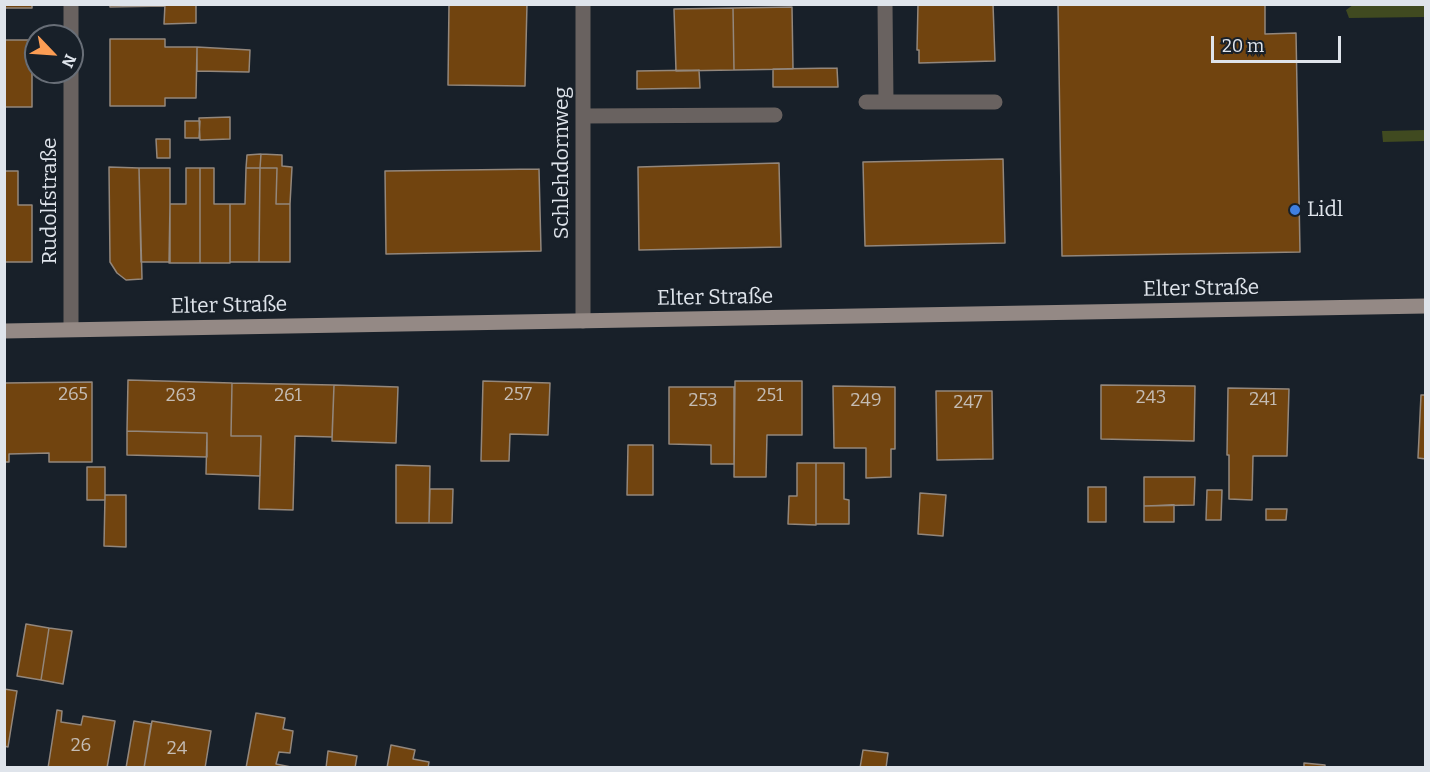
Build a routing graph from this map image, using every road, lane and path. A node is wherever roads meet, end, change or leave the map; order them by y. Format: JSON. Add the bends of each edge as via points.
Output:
{"nodes":[{"id":1,"x":71,"y":4,"type":"edge"},
{"id":2,"x":583,"y":4,"type":"edge"},
{"id":3,"x":885,"y":4,"type":"edge"},
{"id":4,"x":71,"y":24,"type":"edge"},
{"id":5,"x":71,"y":84,"type":"edge"},
{"id":6,"x":866,"y":102,"type":"dead end"},
{"id":7,"x":886,"y":102,"type":"junction"},
{"id":8,"x":995,"y":102,"type":"dead end"},
{"id":9,"x":775,"y":115,"type":"dead end"},
{"id":10,"x":583,"y":117,"type":"junction"},
{"id":11,"x":1425,"y":306,"type":"edge"},
{"id":12,"x":582,"y":321,"type":"junction"},
{"id":13,"x":71,"y":329,"type":"junction"},
{"id":14,"x":4,"y":331,"type":"edge"}],
"edges":[{"from":1,"to":4,"type":"street"},
{"from":2,"to":10,"type":"street","name":"Schlehdornweg"},
{"from":3,"to":7,"type":"street"},
{"from":5,"to":13,"type":"street","name":"Rudolfstraße"},
{"from":6,"to":7,"type":"street"},
{"from":7,"to":8,"type":"street"},
{"from":9,"to":10,"type":"street"},
{"from":10,"to":12,"type":"street","name":"Schlehdornweg"},
{"from":11,"to":12,"type":"main road","name":"Elter Straße"},
{"from":12,"to":13,"type":"main road","name":"Elter Straße"},
{"from":13,"to":14,"type":"main road","name":"Elter Straße"}]}
